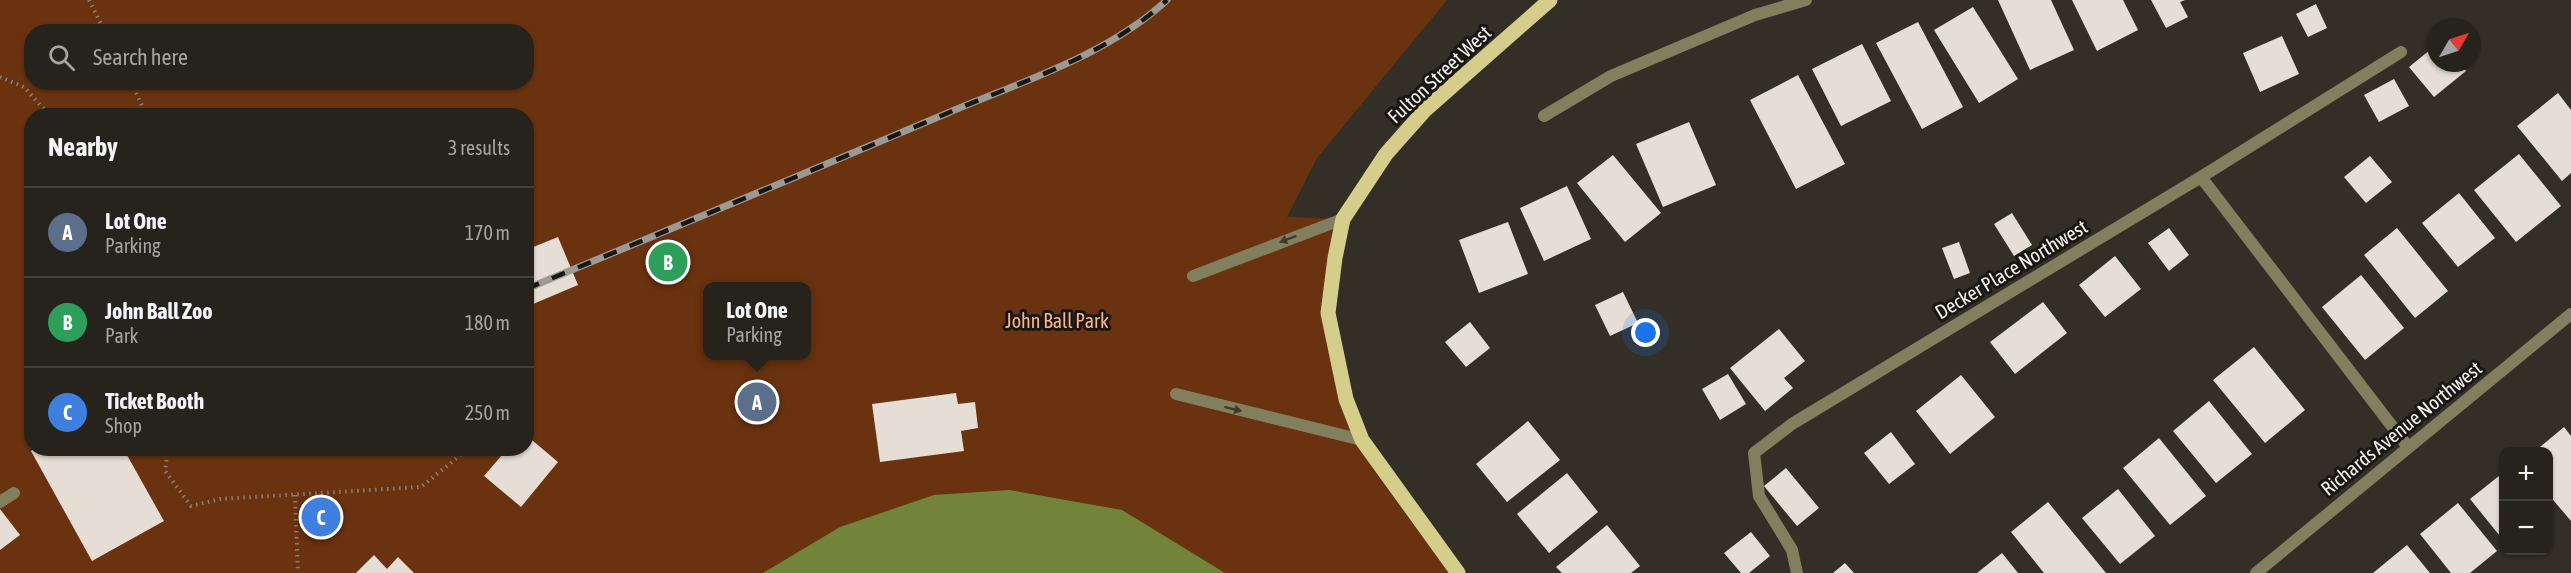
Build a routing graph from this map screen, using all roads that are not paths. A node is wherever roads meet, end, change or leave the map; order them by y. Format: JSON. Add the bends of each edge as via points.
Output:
{"nodes":[{"id":1,"x":1550,"y":0,"type":"edge"},
{"id":2,"x":1806,"y":0,"type":"edge"},
{"id":3,"x":2401,"y":52,"type":"dead end"},
{"id":4,"x":1544,"y":116,"type":"dead end"},
{"id":5,"x":2201,"y":177,"type":"junction"},
{"id":6,"x":1343,"y":219,"type":"junction"},
{"id":7,"x":1193,"y":276,"type":"dead end"},
{"id":8,"x":2571,"y":314,"type":"edge"},
{"id":9,"x":1176,"y":394,"type":"dead end"},
{"id":10,"x":1362,"y":440,"type":"junction"},
{"id":11,"x":2408,"y":447,"type":"junction"},
{"id":12,"x":14,"y":493,"type":"dead end"},
{"id":13,"x":0,"y":502,"type":"edge"},
{"id":14,"x":1458,"y":573,"type":"edge"},
{"id":15,"x":1797,"y":573,"type":"edge"},
{"id":16,"x":2256,"y":573,"type":"edge"}],
"edges":[{"from":1,"to":6,"type":"main road","name":"Fulton Street West","via":[[1425,110],[1386,154]]},
{"from":2,"to":4,"type":"street","via":[[1755,15],[1611,76]]},
{"from":3,"to":5,"type":"street","name":"Decker Place Northwest"},
{"from":5,"to":11,"type":"street"},
{"from":5,"to":15,"type":"street","name":"Decker Place Northwest","via":[[1791,424],[1754,453],[1759,496],[1792,550]]},
{"from":6,"to":7,"type":"street","one_way":true},
{"from":6,"to":10,"type":"main road","name":"Fulton Street West","via":[[1328,313],[1346,399]]},
{"from":8,"to":11,"type":"street","name":"Richards Avenue Northwest"},
{"from":9,"to":10,"type":"street","one_way":true},
{"from":10,"to":14,"type":"main road","name":"Fulton Street West"},
{"from":11,"to":16,"type":"street","name":"Richards Avenue Northwest"},
{"from":12,"to":13,"type":"street"}]}
